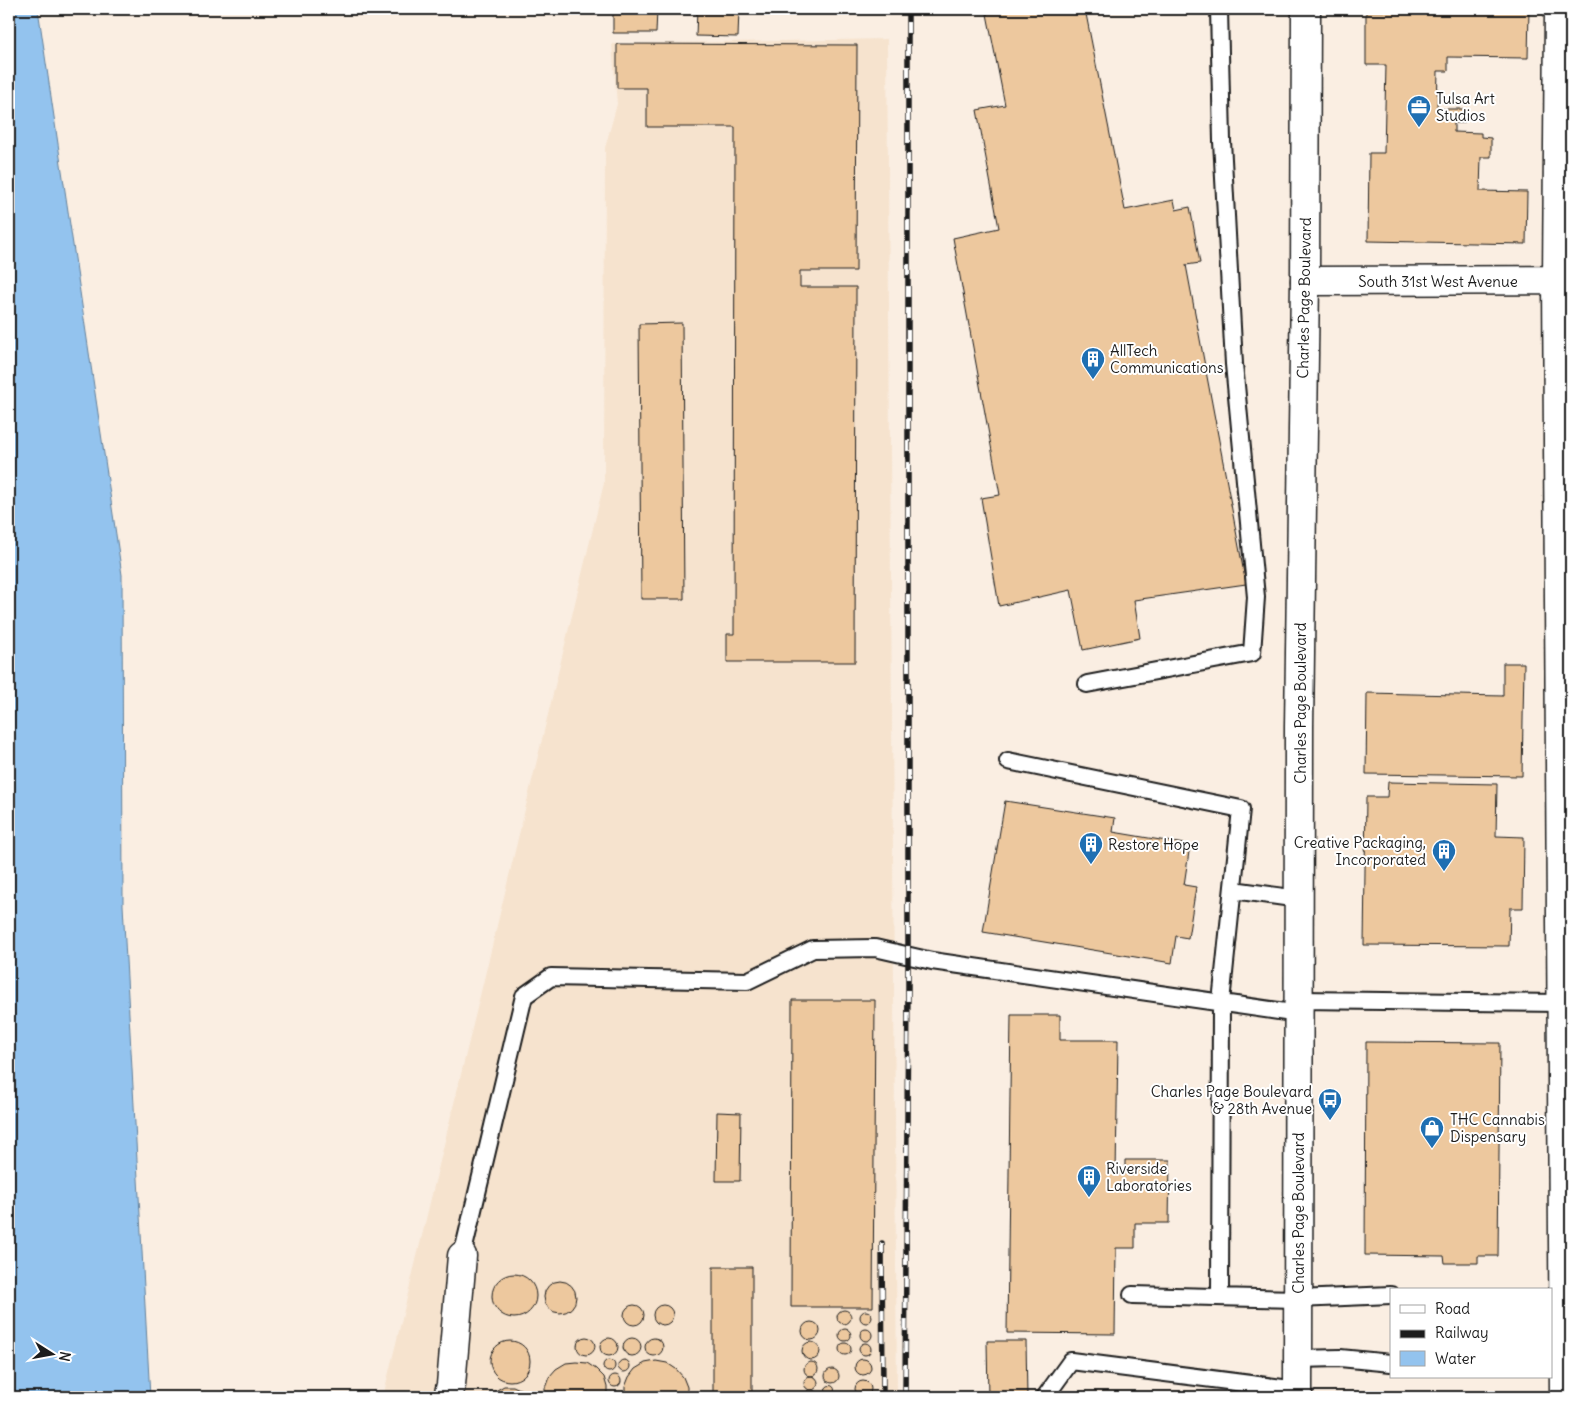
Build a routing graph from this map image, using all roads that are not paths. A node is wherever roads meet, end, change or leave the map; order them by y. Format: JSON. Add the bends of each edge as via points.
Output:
{"nodes":[{"id":1,"x":1219,"y":9,"type":"edge"},
{"id":2,"x":1306,"y":9,"type":"edge"},
{"id":3,"x":1559,"y":9,"type":"edge"},
{"id":4,"x":1564,"y":280,"type":"edge"},
{"id":5,"x":1305,"y":281,"type":"junction"},
{"id":6,"x":1087,"y":684,"type":"dead end"},
{"id":7,"x":1008,"y":761,"type":"dead end"},
{"id":8,"x":1233,"y":890,"type":"junction"},
{"id":9,"x":1299,"y":899,"type":"junction"},
{"id":10,"x":1222,"y":1002,"type":"junction"},
{"id":11,"x":1561,"y":1003,"type":"junction"},
{"id":12,"x":1299,"y":1007,"type":"junction"},
{"id":13,"x":462,"y":1256,"type":"joint"},
{"id":14,"x":1390,"y":1295,"type":"edge"},
{"id":15,"x":1132,"y":1296,"type":"dead end"},
{"id":16,"x":1220,"y":1298,"type":"junction"},
{"id":17,"x":1298,"y":1299,"type":"junction"},
{"id":18,"x":1298,"y":1359,"type":"junction"},
{"id":19,"x":1558,"y":1363,"type":"edge"},
{"id":20,"x":1390,"y":1364,"type":"edge"},
{"id":21,"x":1298,"y":1394,"type":"edge"},
{"id":22,"x":448,"y":1397,"type":"edge"},
{"id":23,"x":1045,"y":1397,"type":"edge"},
{"id":24,"x":1564,"y":1397,"type":"edge"}],
"edges":[{"from":1,"to":6,"type":"lane","via":[[1222,141],[1234,354],[1256,597],[1252,653]]},
{"from":2,"to":5,"type":"street","name":"Charles Page Boulevard"},
{"from":3,"to":4,"type":"street"},
{"from":4,"to":5,"type":"street","name":"South 31st West Avenue"},
{"from":4,"to":11,"type":"street"},
{"from":5,"to":9,"type":"street","name":"Charles Page Boulevard"},
{"from":7,"to":8,"type":"lane","via":[[1241,808]]},
{"from":8,"to":9,"type":"lane"},
{"from":8,"to":10,"type":"lane"},
{"from":9,"to":12,"type":"street","name":"Charles Page Boulevard"},
{"from":10,"to":12,"type":"lane"},
{"from":10,"to":13,"type":"lane","via":[[932,961],[875,948],[813,949],[746,981],[550,978],[524,996]]},
{"from":10,"to":16,"type":"lane"},
{"from":11,"to":12,"type":"lane"},
{"from":11,"to":19,"type":"street"},
{"from":12,"to":17,"type":"street","name":"Charles Page Boulevard"},
{"from":13,"to":22,"type":"street"},
{"from":14,"to":17,"type":"lane"},
{"from":15,"to":16,"type":"lane"},
{"from":16,"to":17,"type":"lane"},
{"from":17,"to":18,"type":"street","name":"Charles Page Boulevard"},
{"from":18,"to":20,"type":"lane","via":[[1340,1358]]},
{"from":18,"to":21,"type":"street","name":"Charles Page Boulevard"},
{"from":19,"to":24,"type":"street"},
{"from":21,"to":23,"type":"lane","via":[[1071,1361]]}]}
